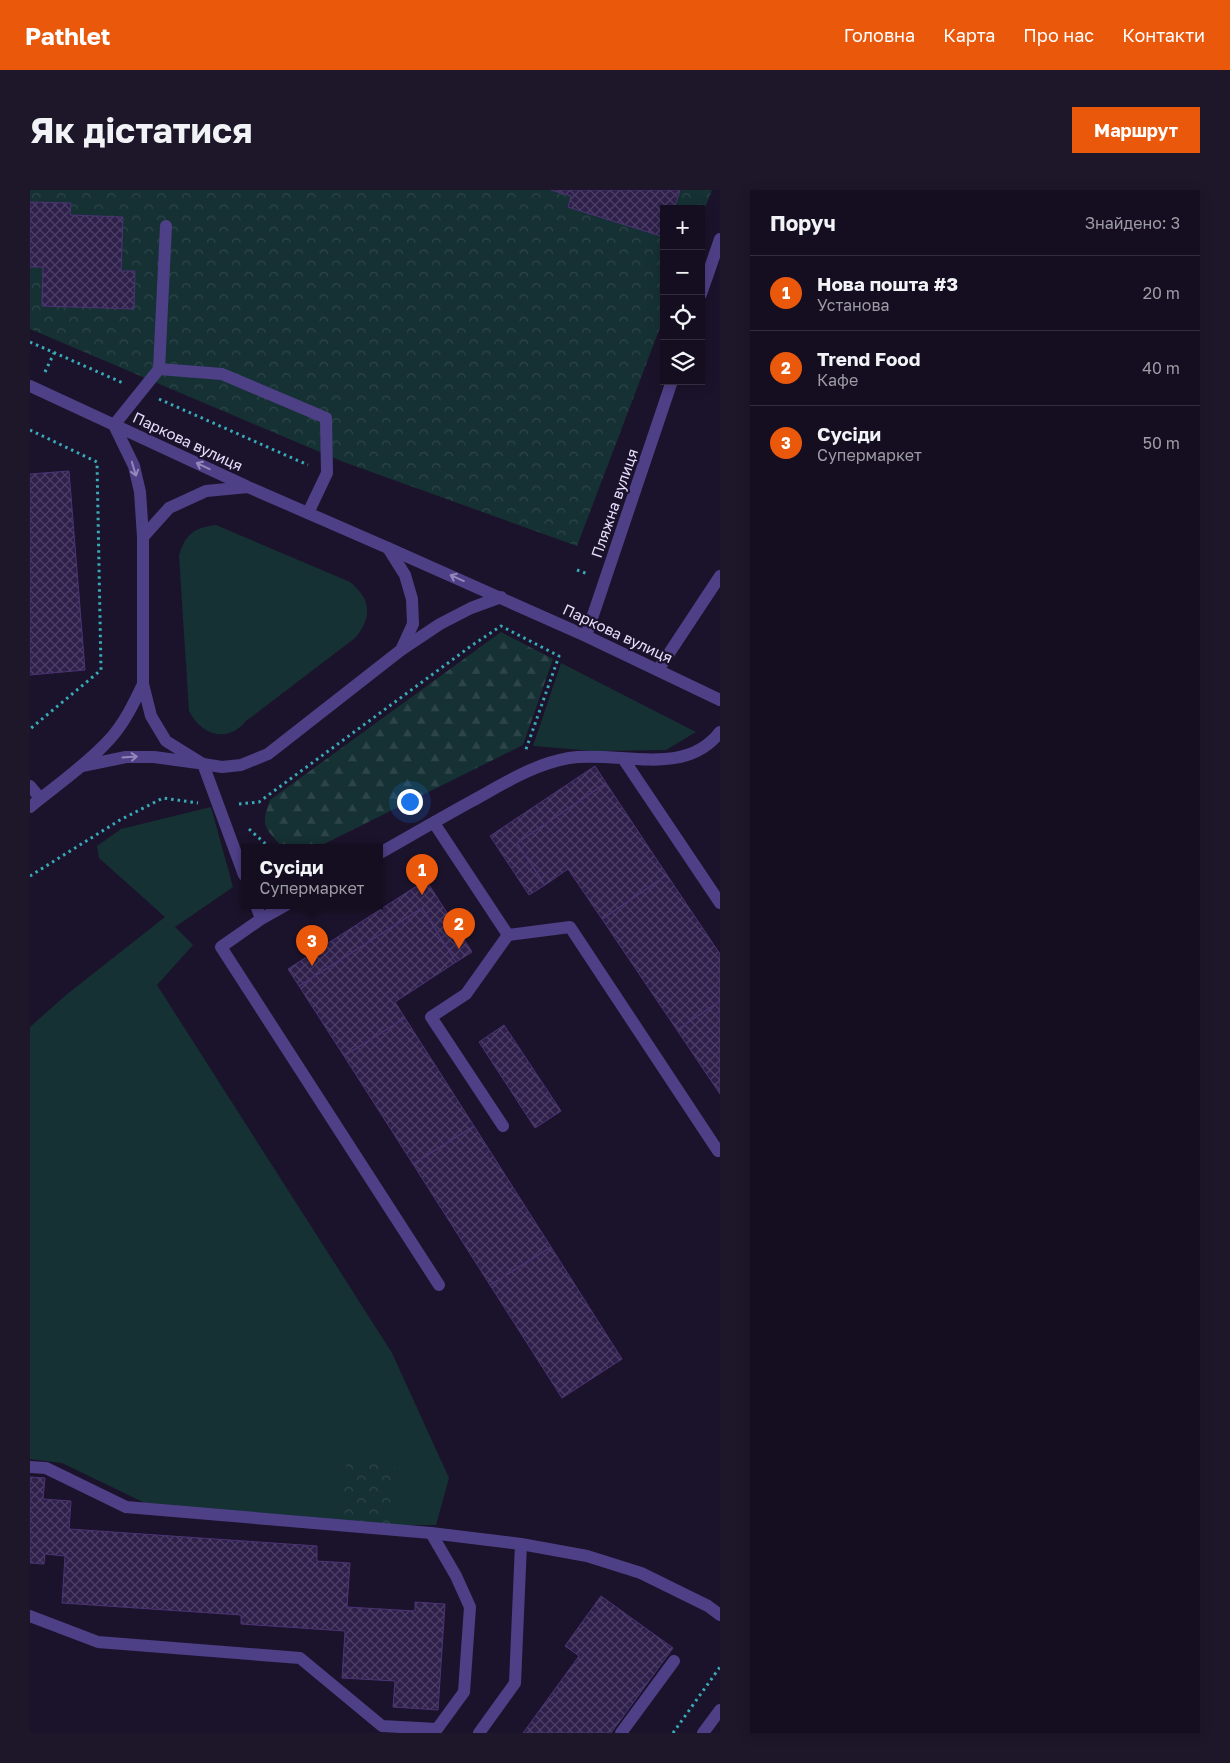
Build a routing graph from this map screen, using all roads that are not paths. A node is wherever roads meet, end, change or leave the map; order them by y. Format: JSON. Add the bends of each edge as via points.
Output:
{"nodes":[{"id":1,"x":166,"y":226,"type":"dead end"},
{"id":2,"x":720,"y":239,"type":"edge"},
{"id":3,"x":705,"y":282,"type":"edge"},
{"id":4,"x":158,"y":369,"type":"junction"},
{"id":5,"x":671,"y":385,"type":"edge"},
{"id":6,"x":30,"y":386,"type":"edge"},
{"id":7,"x":114,"y":425,"type":"junction"},
{"id":8,"x":248,"y":487,"type":"junction"},
{"id":9,"x":308,"y":513,"type":"junction"},
{"id":10,"x":143,"y":537,"type":"junction"},
{"id":11,"x":388,"y":548,"type":"junction"},
{"id":12,"x":720,"y":576,"type":"edge"},
{"id":13,"x":501,"y":597,"type":"junction"},
{"id":14,"x":586,"y":636,"type":"junction"},
{"id":15,"x":401,"y":650,"type":"junction"},
{"id":16,"x":658,"y":670,"type":"junction"},
{"id":17,"x":143,"y":684,"type":"junction"},
{"id":18,"x":720,"y":700,"type":"edge"},
{"id":19,"x":720,"y":732,"type":"edge"},
{"id":20,"x":624,"y":760,"type":"junction"},
{"id":21,"x":203,"y":764,"type":"junction"},
{"id":22,"x":82,"y":766,"type":"junction"},
{"id":23,"x":30,"y":786,"type":"edge"},
{"id":24,"x":40,"y":798,"type":"junction"},
{"id":25,"x":30,"y":807,"type":"edge"},
{"id":26,"x":434,"y":823,"type":"junction"},
{"id":27,"x":383,"y":851,"type":"edge"},
{"id":28,"x":241,"y":867,"type":"edge"},
{"id":29,"x":720,"y":904,"type":"edge"},
{"id":30,"x":257,"y":909,"type":"edge"},
{"id":31,"x":279,"y":909,"type":"edge"},
{"id":32,"x":261,"y":919,"type":"junction"},
{"id":33,"x":508,"y":935,"type":"junction"},
{"id":34,"x":503,"y":1126,"type":"dead end"},
{"id":35,"x":718,"y":1151,"type":"dead end"},
{"id":36,"x":439,"y":1285,"type":"dead end"},
{"id":37,"x":30,"y":1467,"type":"edge"},
{"id":38,"x":431,"y":1533,"type":"junction"},
{"id":39,"x":521,"y":1544,"type":"junction"},
{"id":40,"x":720,"y":1615,"type":"edge"},
{"id":41,"x":30,"y":1616,"type":"edge"},
{"id":42,"x":674,"y":1661,"type":"dead end"},
{"id":43,"x":720,"y":1710,"type":"edge"},
{"id":44,"x":478,"y":1733,"type":"edge"},
{"id":45,"x":621,"y":1733,"type":"edge"},
{"id":46,"x":703,"y":1733,"type":"edge"}],
"edges":[{"from":1,"to":4,"type":"street"},
{"from":2,"to":3,"type":"street"},
{"from":4,"to":7,"type":"street"},
{"from":4,"to":9,"type":"street","via":[[222,374],[326,418],[327,473]]},
{"from":5,"to":14,"type":"street","name":"Пляжна вулиця"},
{"from":6,"to":7,"type":"street","name":"Паркова вулиця"},
{"from":8,"to":7,"type":"street","name":"Паркова вулиця","one_way":true},
{"from":7,"to":10,"type":"street","name":"Паркова вулиця","one_way":true,"via":[[134,466],[140,492]]},
{"from":8,"to":9,"type":"street","name":"Паркова вулиця"},
{"from":8,"to":10,"type":"street","via":[[198,494],[170,508]]},
{"from":9,"to":11,"type":"street","name":"Паркова вулиця"},
{"from":10,"to":17,"type":"street","name":"Паркова вулиця"},
{"from":13,"to":11,"type":"street","name":"Паркова вулиця","one_way":true},
{"from":11,"to":15,"type":"street","via":[[405,575],[412,600],[413,624]]},
{"from":12,"to":16,"type":"street"},
{"from":13,"to":14,"type":"street","name":"Паркова вулиця"},
{"from":13,"to":15,"type":"street","via":[[440,624]]},
{"from":14,"to":16,"type":"street","name":"Паркова вулиця"},
{"from":15,"to":21,"type":"street","via":[[268,754],[241,765]]},
{"from":16,"to":18,"type":"street","name":"Паркова вулиця"},
{"from":17,"to":21,"type":"street","via":[[151,716],[166,741]]},
{"from":17,"to":22,"type":"street","via":[[128,714],[110,739]]},
{"from":19,"to":20,"type":"street","via":[[700,750],[680,757]]},
{"from":20,"to":26,"type":"street","via":[[595,756],[550,763],[516,777]]},
{"from":20,"to":29,"type":"street"},
{"from":22,"to":21,"type":"street","one_way":true,"via":[[126,757],[154,757]]},
{"from":21,"to":28,"type":"street"},
{"from":22,"to":24,"type":"street"},
{"from":23,"to":24,"type":"street"},
{"from":24,"to":25,"type":"street"},
{"from":26,"to":27,"type":"street"},
{"from":26,"to":33,"type":"street"},
{"from":30,"to":32,"type":"street"},
{"from":31,"to":32,"type":"street"},
{"from":32,"to":36,"type":"street","via":[[221,947]]},
{"from":33,"to":34,"type":"street","via":[[466,994],[431,1017]]},
{"from":33,"to":35,"type":"street","via":[[570,927]]},
{"from":37,"to":38,"type":"street","via":[[46,1468],[126,1507]]},
{"from":38,"to":39,"type":"street"},
{"from":38,"to":41,"type":"street","via":[[470,1607],[464,1692],[437,1729],[382,1726],[300,1658],[98,1642]]},
{"from":39,"to":40,"type":"street","via":[[587,1556],[642,1573]]},
{"from":39,"to":44,"type":"street","via":[[515,1683]]},
{"from":42,"to":45,"type":"street"},
{"from":43,"to":46,"type":"street"}]}
